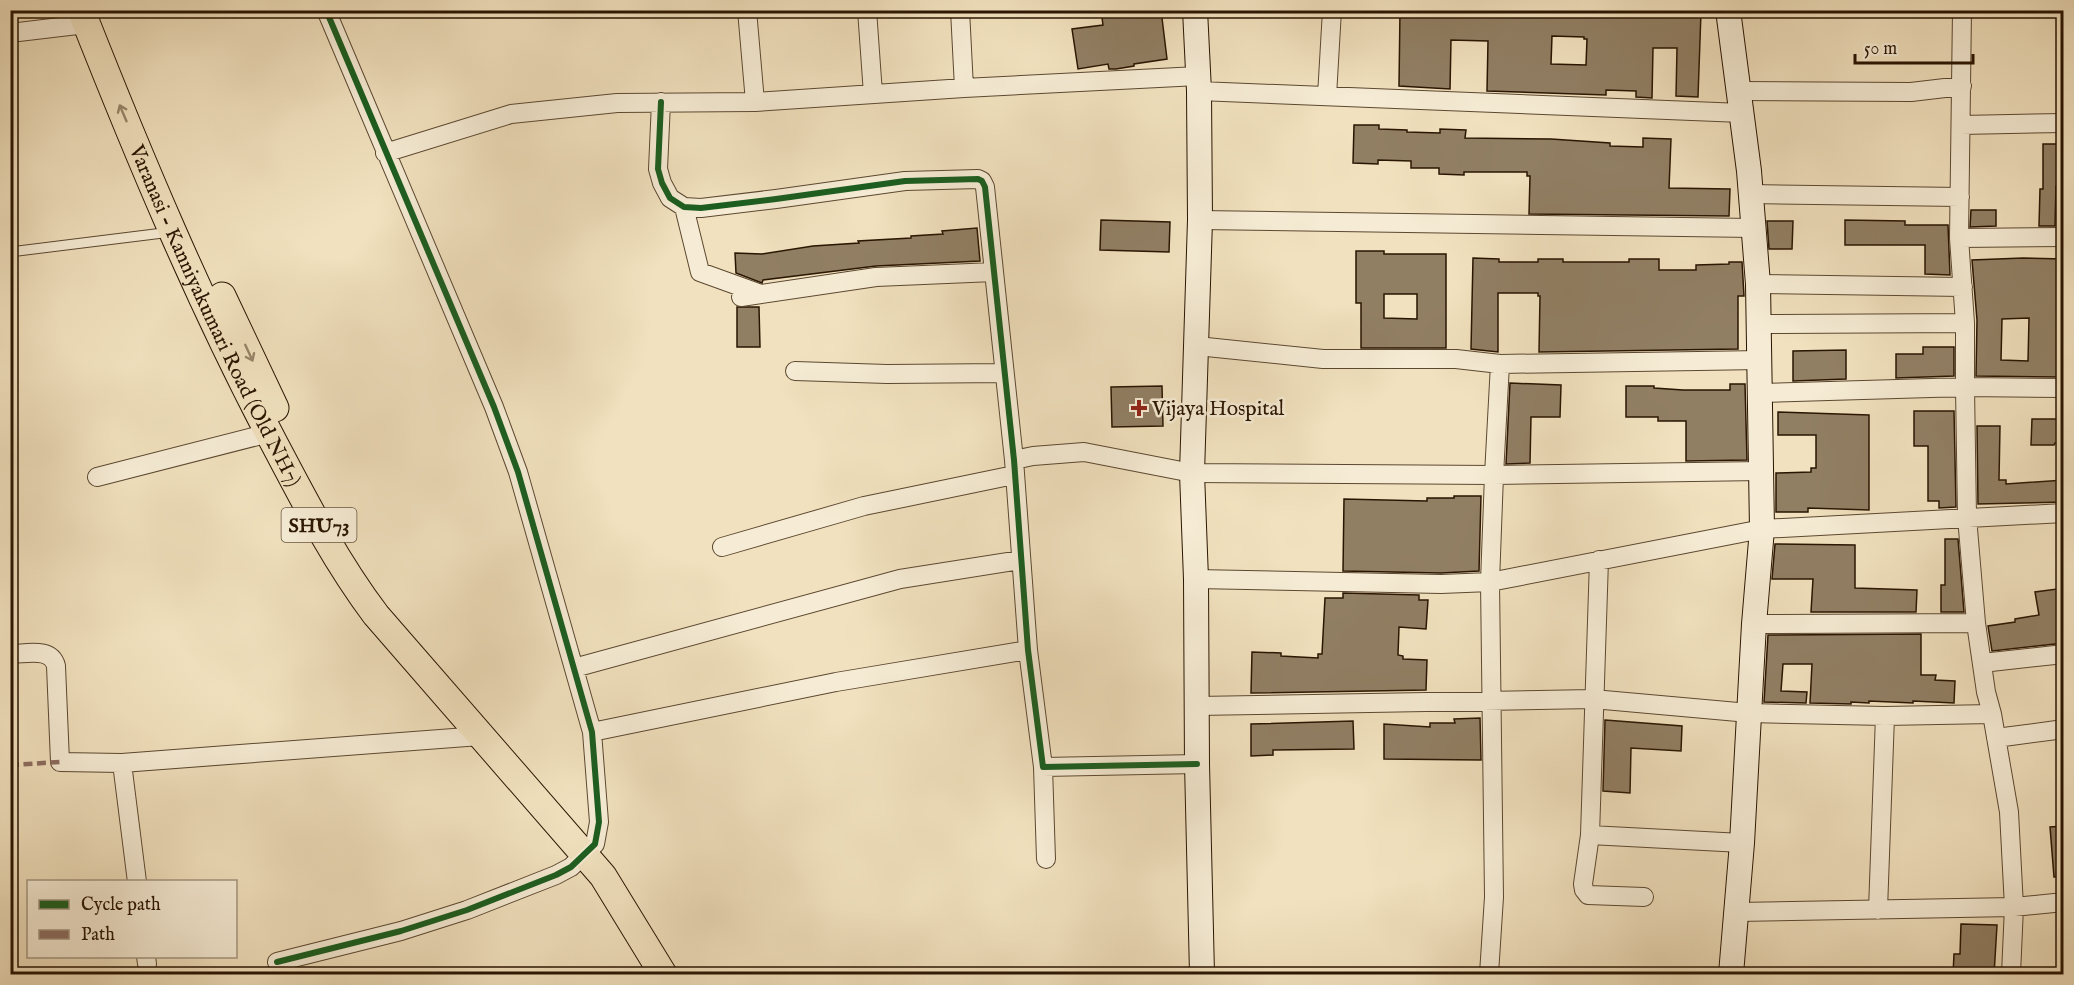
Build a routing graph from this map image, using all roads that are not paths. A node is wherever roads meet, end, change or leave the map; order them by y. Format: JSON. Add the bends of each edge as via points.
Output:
{"nodes":[{"id":1,"x":326,"y":10,"type":"edge"},
{"id":2,"x":747,"y":10,"type":"edge"},
{"id":3,"x":867,"y":10,"type":"edge"},
{"id":4,"x":960,"y":10,"type":"edge"},
{"id":5,"x":1195,"y":10,"type":"edge"},
{"id":6,"x":1332,"y":10,"type":"edge"},
{"id":7,"x":1728,"y":10,"type":"edge"},
{"id":8,"x":1962,"y":10,"type":"edge"},
{"id":9,"x":89,"y":15,"type":"edge"},
{"id":10,"x":10,"y":33,"type":"edge"},
{"id":11,"x":1198,"y":83,"type":"junction"},
{"id":12,"x":1962,"y":86,"type":"junction"},
{"id":13,"x":964,"y":88,"type":"junction"},
{"id":14,"x":873,"y":94,"type":"junction"},
{"id":15,"x":1327,"y":96,"type":"junction"},
{"id":16,"x":661,"y":102,"type":"junction"},
{"id":17,"x":755,"y":102,"type":"junction"},
{"id":18,"x":1741,"y":102,"type":"junction"},
{"id":19,"x":2064,"y":123,"type":"edge"},
{"id":20,"x":1961,"y":124,"type":"junction"},
{"id":21,"x":386,"y":153,"type":"junction"},
{"id":22,"x":1750,"y":194,"type":"junction"},
{"id":23,"x":1960,"y":197,"type":"junction"},
{"id":24,"x":684,"y":207,"type":"junction"},
{"id":25,"x":1200,"y":220,"type":"junction"},
{"id":26,"x":1753,"y":228,"type":"junction"},
{"id":27,"x":173,"y":231,"type":"junction"},
{"id":28,"x":2064,"y":237,"type":"edge"},
{"id":29,"x":1959,"y":238,"type":"junction"},
{"id":30,"x":10,"y":252,"type":"edge"},
{"id":31,"x":994,"y":272,"type":"junction"},
{"id":32,"x":1758,"y":284,"type":"junction"},
{"id":33,"x":1963,"y":287,"type":"junction"},
{"id":34,"x":760,"y":294,"type":"junction"},
{"id":35,"x":741,"y":297,"type":"dead end"},
{"id":36,"x":1965,"y":323,"type":"junction"},
{"id":37,"x":1760,"y":324,"type":"junction"},
{"id":38,"x":1197,"y":346,"type":"junction"},
{"id":39,"x":1761,"y":360,"type":"junction"},
{"id":40,"x":1500,"y":364,"type":"junction"},
{"id":41,"x":795,"y":371,"type":"dead end"},
{"id":42,"x":1004,"y":373,"type":"junction"},
{"id":43,"x":1965,"y":387,"type":"junction"},
{"id":44,"x":2064,"y":388,"type":"edge"},
{"id":45,"x":1761,"y":393,"type":"junction"},
{"id":46,"x":269,"y":433,"type":"junction"},
{"id":47,"x":1014,"y":468,"type":"junction"},
{"id":48,"x":1761,"y":471,"type":"junction"},
{"id":49,"x":1192,"y":473,"type":"junction"},
{"id":50,"x":1494,"y":475,"type":"junction"},
{"id":51,"x":97,"y":477,"type":"dead end"},
{"id":52,"x":2064,"y":513,"type":"edge"},
{"id":53,"x":1967,"y":517,"type":"junction"},
{"id":54,"x":1762,"y":529,"type":"junction"},
{"id":55,"x":722,"y":547,"type":"dead end"},
{"id":56,"x":1021,"y":560,"type":"junction"},
{"id":57,"x":1599,"y":560,"type":"junction"},
{"id":58,"x":347,"y":561,"type":"junction"},
{"id":59,"x":1196,"y":579,"type":"junction"},
{"id":60,"x":1490,"y":582,"type":"junction"},
{"id":61,"x":1976,"y":623,"type":"junction"},
{"id":62,"x":1754,"y":624,"type":"junction"},
{"id":63,"x":1028,"y":650,"type":"junction"},
{"id":64,"x":10,"y":654,"type":"edge"},
{"id":65,"x":2064,"y":654,"type":"edge"},
{"id":66,"x":1983,"y":663,"type":"junction"},
{"id":67,"x":574,"y":668,"type":"junction"},
{"id":68,"x":1593,"y":699,"type":"junction"},
{"id":69,"x":1492,"y":701,"type":"junction"},
{"id":70,"x":1197,"y":706,"type":"junction"},
{"id":71,"x":1749,"y":713,"type":"junction"},
{"id":72,"x":1992,"y":714,"type":"junction"},
{"id":73,"x":1885,"y":716,"type":"junction"},
{"id":74,"x":2064,"y":729,"type":"edge"},
{"id":75,"x":592,"y":732,"type":"junction"},
{"id":76,"x":480,"y":736,"type":"junction"},
{"id":77,"x":1996,"y":738,"type":"junction"},
{"id":78,"x":122,"y":763,"type":"junction"},
{"id":79,"x":1197,"y":764,"type":"junction"},
{"id":80,"x":1043,"y":766,"type":"junction"},
{"id":81,"x":1590,"y":835,"type":"junction"},
{"id":82,"x":1742,"y":843,"type":"junction"},
{"id":83,"x":590,"y":850,"type":"junction"},
{"id":84,"x":1046,"y":860,"type":"dead end"},
{"id":85,"x":137,"y":880,"type":"edge"},
{"id":86,"x":1644,"y":897,"type":"dead end"},
{"id":87,"x":2064,"y":902,"type":"edge"},
{"id":88,"x":2014,"y":908,"type":"junction"},
{"id":89,"x":1878,"y":910,"type":"junction"},
{"id":90,"x":1737,"y":912,"type":"junction"},
{"id":91,"x":277,"y":962,"type":"dead end"},
{"id":92,"x":663,"y":975,"type":"edge"},
{"id":93,"x":679,"y":975,"type":"edge"},
{"id":94,"x":1202,"y":975,"type":"edge"},
{"id":95,"x":1489,"y":975,"type":"edge"},
{"id":96,"x":1731,"y":975,"type":"edge"},
{"id":97,"x":2012,"y":975,"type":"edge"}],
"edges":[{"from":1,"to":21,"type":"street"},
{"from":2,"to":17,"type":"street"},
{"from":3,"to":14,"type":"street"},
{"from":4,"to":13,"type":"street"},
{"from":5,"to":11,"type":"street"},
{"from":6,"to":15,"type":"street"},
{"from":7,"to":18,"type":"street"},
{"from":8,"to":12,"type":"street"},
{"from":9,"to":10,"type":"street"},
{"from":27,"to":9,"type":"main road","name":"Varanasi - Kanniyakumari Road (Old NH7)","number":"SHU73","one_way":true},
{"from":9,"to":58,"type":"main road","name":"Varanasi - Kanniyakumari Road (Old NH7)","number":"SHU73","one_way":true},
{"from":11,"to":13,"type":"street"},
{"from":11,"to":15,"type":"street"},
{"from":11,"to":25,"type":"street"},
{"from":12,"to":18,"type":"street"},
{"from":12,"to":20,"type":"street"},
{"from":13,"to":14,"type":"street"},
{"from":14,"to":17,"type":"street"},
{"from":15,"to":18,"type":"street"},
{"from":16,"to":17,"type":"street"},
{"from":16,"to":21,"type":"street","via":[[511,114]]},
{"from":16,"to":24,"type":"street","via":[[658,169],[670,198]]},
{"from":18,"to":22,"type":"street"},
{"from":19,"to":20,"type":"street"},
{"from":20,"to":23,"type":"street"},
{"from":21,"to":67,"type":"street","via":[[510,450]]},
{"from":22,"to":23,"type":"street"},
{"from":22,"to":26,"type":"street"},
{"from":23,"to":29,"type":"street"},
{"from":24,"to":31,"type":"street","via":[[905,181],[978,179],[985,187]]},
{"from":24,"to":34,"type":"street","via":[[700,272]]},
{"from":25,"to":26,"type":"street"},
{"from":25,"to":38,"type":"street"},
{"from":26,"to":32,"type":"street"},
{"from":27,"to":30,"type":"lane"},
{"from":27,"to":46,"type":"main road","name":"Varanasi - Kanniyakumari Road (Old NH7)","number":"SHU73","via":[[238,376]]},
{"from":28,"to":29,"type":"street"},
{"from":29,"to":33,"type":"street"},
{"from":31,"to":34,"type":"street","via":[[876,277]]},
{"from":31,"to":42,"type":"street"},
{"from":32,"to":33,"type":"street"},
{"from":32,"to":37,"type":"street"},
{"from":33,"to":36,"type":"street"},
{"from":34,"to":35,"type":"street"},
{"from":36,"to":37,"type":"street"},
{"from":36,"to":43,"type":"street"},
{"from":37,"to":39,"type":"street"},
{"from":38,"to":40,"type":"street","via":[[1323,359],[1456,359]]},
{"from":38,"to":49,"type":"street"},
{"from":39,"to":40,"type":"street"},
{"from":39,"to":45,"type":"street"},
{"from":40,"to":50,"type":"street"},
{"from":41,"to":42,"type":"street"},
{"from":42,"to":47,"type":"street"},
{"from":43,"to":44,"type":"street"},
{"from":43,"to":45,"type":"street"},
{"from":43,"to":53,"type":"street"},
{"from":45,"to":48,"type":"street"},
{"from":46,"to":51,"type":"street"},
{"from":46,"to":58,"type":"main road","name":"Varanasi - Kanniyakumari Road (Old NH7)","number":"SHU73","via":[[308,506]]},
{"from":47,"to":49,"type":"street","via":[[1033,456],[1084,452]]},
{"from":47,"to":55,"type":"street"},
{"from":47,"to":56,"type":"street"},
{"from":48,"to":50,"type":"street"},
{"from":48,"to":54,"type":"street"},
{"from":49,"to":50,"type":"street"},
{"from":49,"to":59,"type":"street"},
{"from":50,"to":60,"type":"street"},
{"from":52,"to":53,"type":"street"},
{"from":53,"to":54,"type":"street"},
{"from":53,"to":61,"type":"street"},
{"from":54,"to":57,"type":"street"},
{"from":54,"to":62,"type":"street"},
{"from":56,"to":63,"type":"street"},
{"from":56,"to":67,"type":"street","via":[[900,579]]},
{"from":57,"to":60,"type":"street"},
{"from":57,"to":68,"type":"street"},
{"from":58,"to":76,"type":"main road","name":"Varanasi - Kanniyakumari Road (Old NH7)","number":"SHU73","via":[[356,589]]},
{"from":58,"to":83,"type":"main road","name":"Varanasi - Kanniyakumari Road (Old NH7)","number":"SHU73","via":[[480,710]]},
{"from":59,"to":60,"type":"street"},
{"from":59,"to":70,"type":"street"},
{"from":60,"to":69,"type":"street"},
{"from":61,"to":62,"type":"street"},
{"from":61,"to":66,"type":"street"},
{"from":62,"to":71,"type":"street"},
{"from":63,"to":75,"type":"street","via":[[836,682]]},
{"from":63,"to":80,"type":"street"},
{"from":64,"to":78,"type":"street","via":[[44,653],[54,659],[60,762]]},
{"from":65,"to":66,"type":"street"},
{"from":66,"to":72,"type":"street"},
{"from":67,"to":75,"type":"street"},
{"from":68,"to":69,"type":"street"},
{"from":68,"to":71,"type":"street"},
{"from":68,"to":81,"type":"street"},
{"from":69,"to":70,"type":"street"},
{"from":69,"to":95,"type":"street","via":[[1494,897]]},
{"from":70,"to":79,"type":"street"},
{"from":71,"to":73,"type":"street"},
{"from":71,"to":82,"type":"street"},
{"from":72,"to":73,"type":"street"},
{"from":72,"to":77,"type":"street"},
{"from":73,"to":89,"type":"street"},
{"from":74,"to":77,"type":"street"},
{"from":75,"to":83,"type":"street","via":[[599,822]]},
{"from":76,"to":78,"type":"street"},
{"from":76,"to":83,"type":"main road","name":"Varanasi - Kanniyakumari Road (Old NH7)","number":"SHU73"},
{"from":77,"to":88,"type":"street","via":[[2009,812]]},
{"from":78,"to":85,"type":"street"},
{"from":79,"to":80,"type":"street"},
{"from":79,"to":94,"type":"street"},
{"from":80,"to":84,"type":"street"},
{"from":81,"to":82,"type":"street"},
{"from":81,"to":86,"type":"street","via":[[1584,890],[1588,895]]},
{"from":82,"to":90,"type":"street"},
{"from":83,"to":91,"type":"street","via":[[556,875],[467,910]]},
{"from":83,"to":92,"type":"main road","name":"Varanasi - Kanniyakumari Road (Old NH7)","number":"SHU73"},
{"from":83,"to":93,"type":"main road","name":"Varanasi - Kanniyakumari Road (Old NH7)","number":"SHU73","via":[[615,868]]},
{"from":87,"to":88,"type":"street"},
{"from":88,"to":89,"type":"street"},
{"from":88,"to":97,"type":"street"},
{"from":89,"to":90,"type":"street"},
{"from":90,"to":96,"type":"street"}]}
